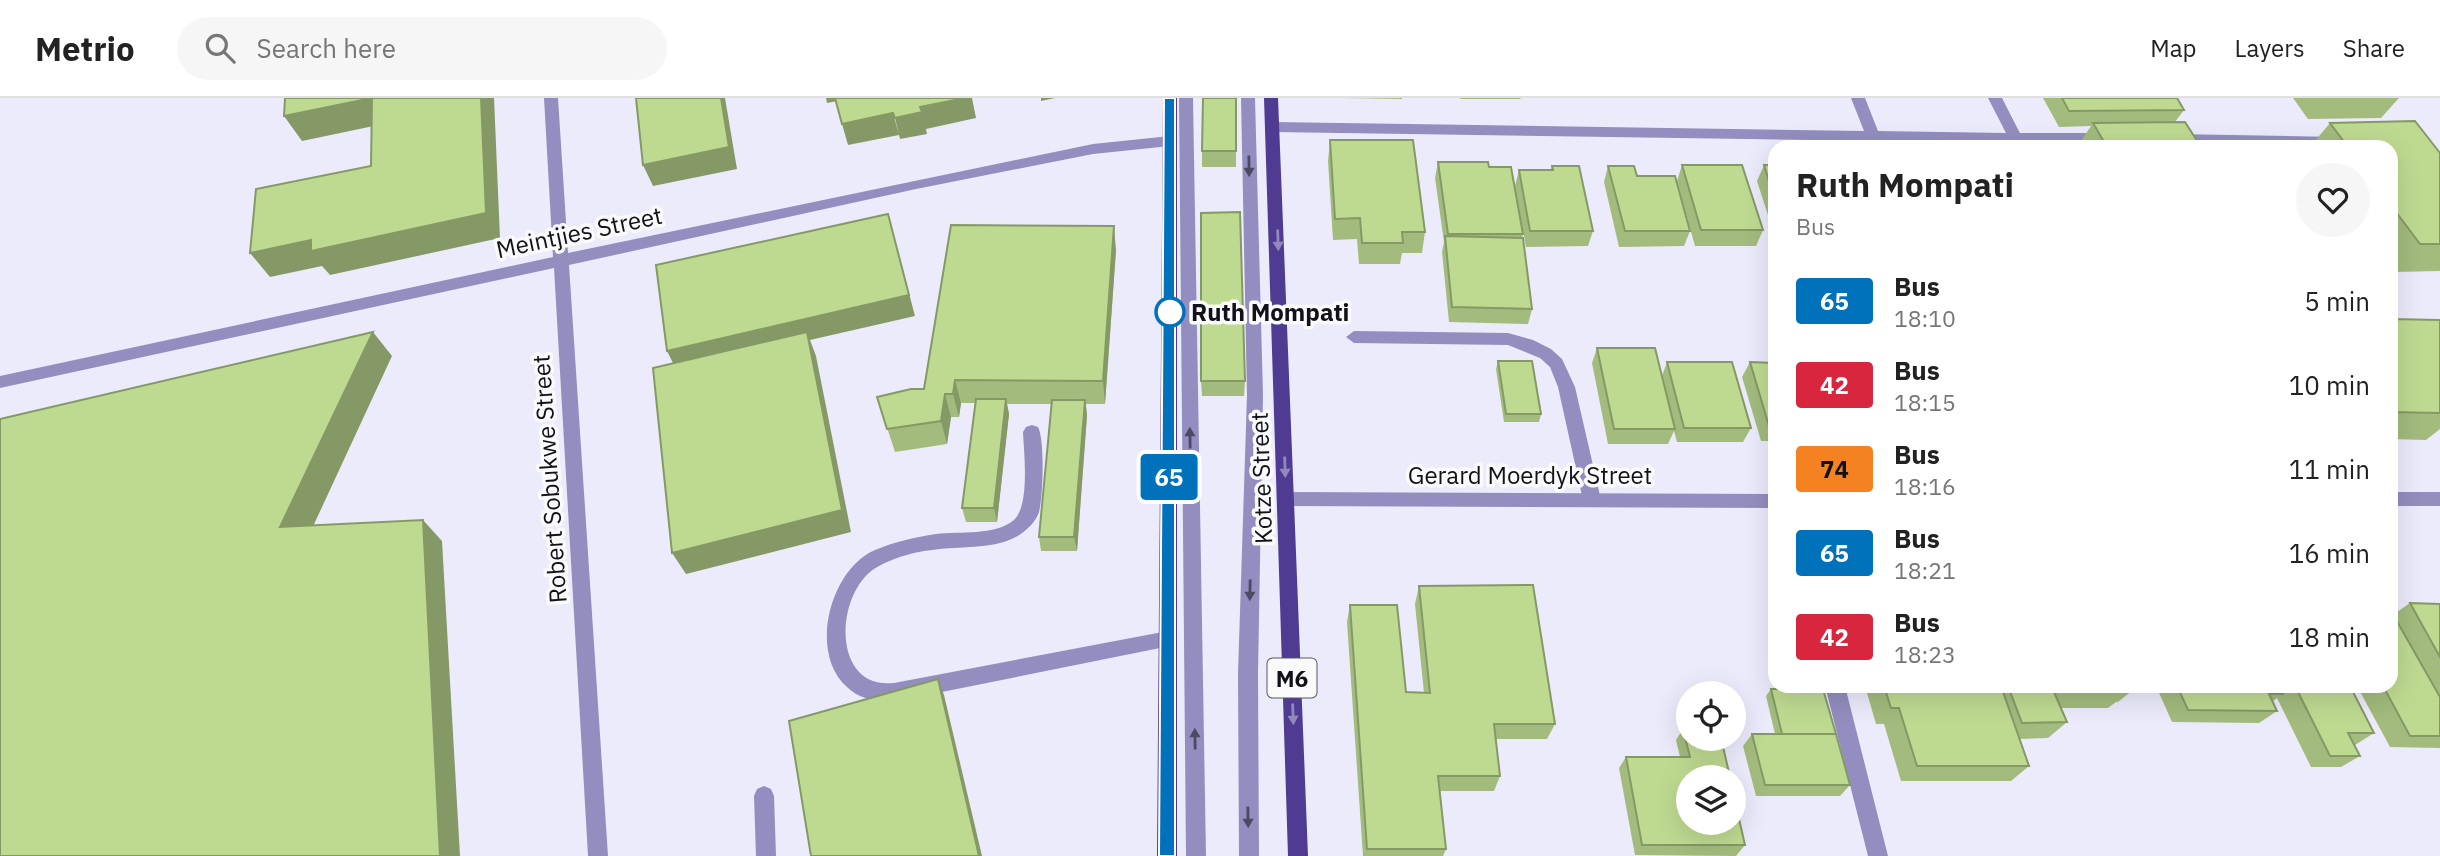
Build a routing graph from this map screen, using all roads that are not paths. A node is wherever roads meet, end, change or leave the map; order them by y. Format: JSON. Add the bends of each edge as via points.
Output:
{"nodes":[{"id":1,"x":551,"y":98,"type":"edge"},
{"id":2,"x":1170,"y":98,"type":"edge"},
{"id":3,"x":1186,"y":98,"type":"edge"},
{"id":4,"x":1248,"y":98,"type":"edge"},
{"id":5,"x":1271,"y":98,"type":"edge"},
{"id":6,"x":1858,"y":98,"type":"edge"},
{"id":7,"x":1995,"y":98,"type":"edge"},
{"id":8,"x":1273,"y":127,"type":"junction"},
{"id":9,"x":1873,"y":136,"type":"junction"},
{"id":10,"x":2128,"y":138,"type":"edge"},
{"id":11,"x":2154,"y":139,"type":"edge"},
{"id":12,"x":1956,"y":140,"type":"edge"},
{"id":13,"x":2016,"y":140,"type":"edge"},
{"id":14,"x":2084,"y":140,"type":"edge"},
{"id":15,"x":2222,"y":140,"type":"edge"},
{"id":16,"x":1170,"y":141,"type":"junction"},
{"id":17,"x":559,"y":262,"type":"junction"},
{"id":18,"x":1354,"y":337,"type":"dead end"},
{"id":19,"x":0,"y":382,"type":"edge"},
{"id":20,"x":1032,"y":432,"type":"dead end"},
{"id":21,"x":1286,"y":499,"type":"junction"},
{"id":22,"x":2398,"y":499,"type":"edge"},
{"id":23,"x":2440,"y":499,"type":"edge"},
{"id":24,"x":1592,"y":500,"type":"junction"},
{"id":25,"x":1768,"y":501,"type":"edge"},
{"id":26,"x":1168,"y":639,"type":"junction"},
{"id":27,"x":1837,"y":693,"type":"edge"},
{"id":28,"x":764,"y":796,"type":"dead end"},
{"id":29,"x":598,"y":856,"type":"edge"},
{"id":30,"x":766,"y":856,"type":"edge"},
{"id":31,"x":1167,"y":856,"type":"edge"},
{"id":32,"x":1196,"y":856,"type":"edge"},
{"id":33,"x":1249,"y":856,"type":"edge"},
{"id":34,"x":1298,"y":856,"type":"edge"},
{"id":35,"x":1878,"y":856,"type":"edge"}],
"edges":[{"from":1,"to":17,"type":"street","name":"Robert Sobukwe Street"},
{"from":2,"to":16,"type":"main road"},
{"from":32,"to":3,"type":"street","one_way":true},
{"from":4,"to":33,"type":"street","name":"Kotze Street","one_way":true,"via":[[1255,395]]},
{"from":5,"to":8,"type":"main road","name":"Kotze Street","number":"M6"},
{"from":6,"to":9,"type":"street"},
{"from":7,"to":13,"type":"street"},
{"from":8,"to":9,"type":"street"},
{"from":8,"to":21,"type":"main road","name":"Kotze Street","number":"M6","one_way":true},
{"from":9,"to":12,"type":"street"},
{"from":10,"to":14,"type":"street"},
{"from":11,"to":15,"type":"street"},
{"from":16,"to":17,"type":"street","name":"Meintjies Street","via":[[1093,149],[929,181]]},
{"from":16,"to":26,"type":"main road"},
{"from":17,"to":19,"type":"street","name":"Meintjies Street"},
{"from":17,"to":29,"type":"street","name":"Robert Sobukwe Street"},
{"from":18,"to":24,"type":"street","via":[[1508,339],[1531,344],[1557,364],[1567,386]]},
{"from":20,"to":26,"type":"street","via":[[1030,513],[1018,528],[1002,535],[932,542],[892,552],[866,563],[855,574],[835,623],[837,648],[853,679],[878,693],[912,689]]},
{"from":21,"to":24,"type":"street","name":"Gerard Moerdyk Street"},
{"from":21,"to":34,"type":"main road","name":"Kotze Street","number":"M6","one_way":true},
{"from":22,"to":23,"type":"street"},
{"from":24,"to":25,"type":"street","name":"Gerard Moerdyk Street"},
{"from":26,"to":31,"type":"main road"},
{"from":27,"to":35,"type":"street"},
{"from":28,"to":30,"type":"street"}]}
